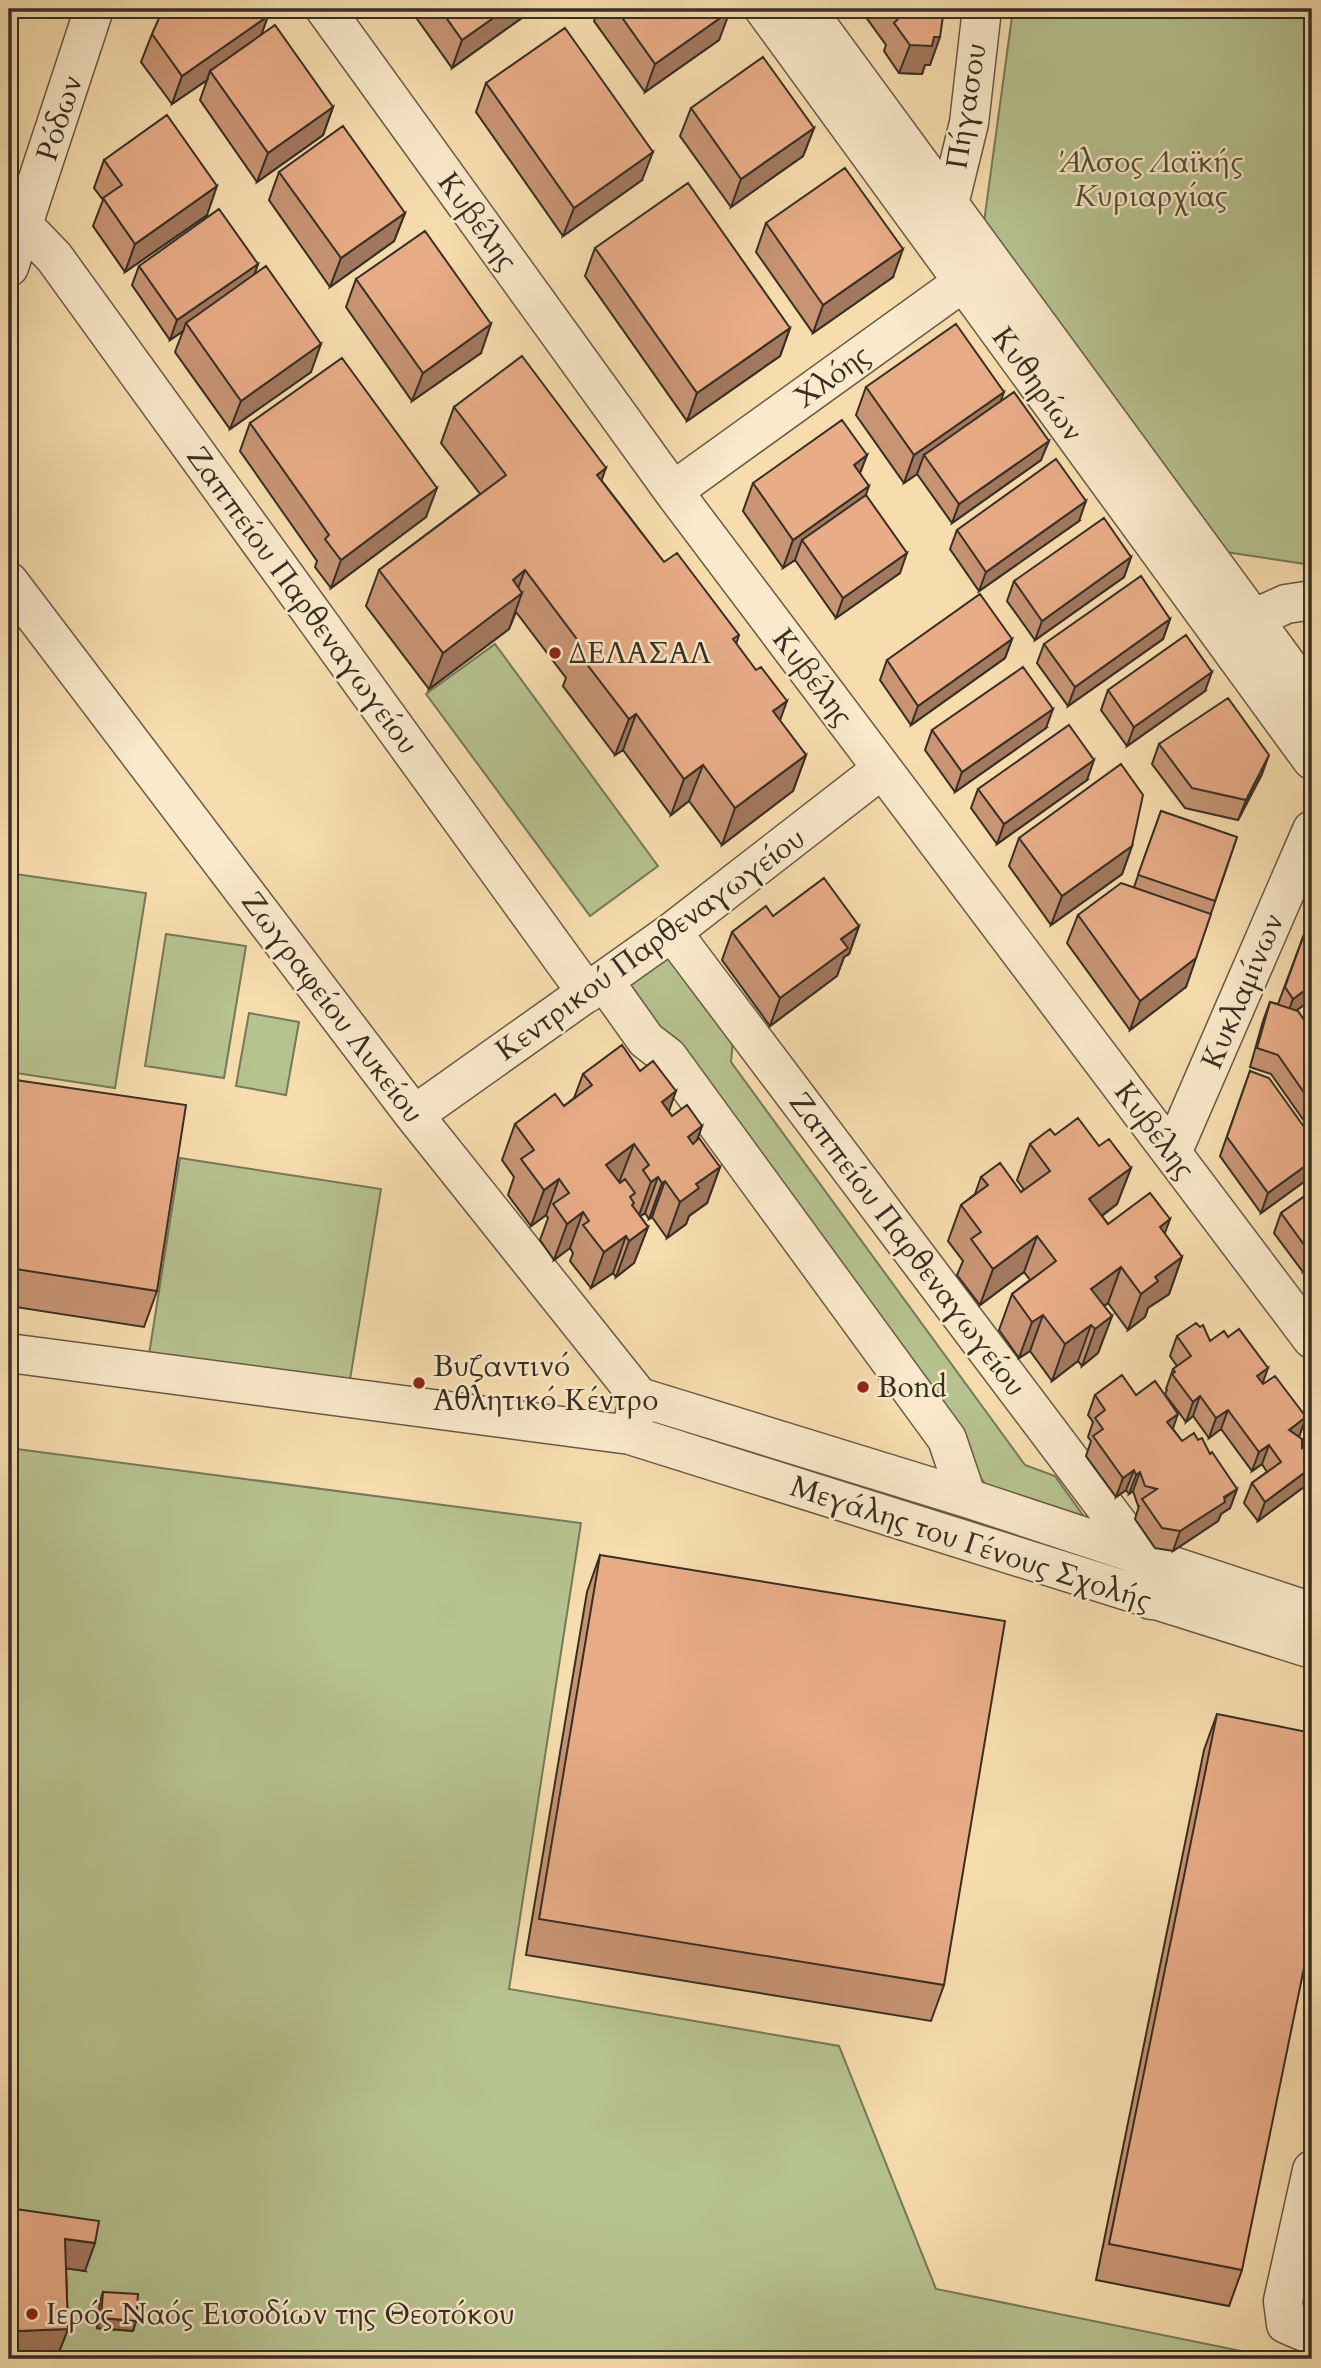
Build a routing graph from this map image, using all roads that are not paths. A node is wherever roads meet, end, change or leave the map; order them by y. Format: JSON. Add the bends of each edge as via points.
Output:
{"nodes":[{"id":1,"x":94,"y":9,"type":"edge"},
{"id":2,"x":325,"y":9,"type":"edge"},
{"id":3,"x":764,"y":9,"type":"edge"},
{"id":4,"x":806,"y":9,"type":"edge"},
{"id":5,"x":982,"y":9,"type":"edge"},
{"id":6,"x":949,"y":204,"type":"junction"},
{"id":7,"x":17,"y":220,"type":"edge"},
{"id":8,"x":9,"y":267,"type":"edge"},
{"id":9,"x":977,"y":271,"type":"junction"},
{"id":10,"x":673,"y":491,"type":"junction"},
{"id":11,"x":9,"y":582,"type":"edge"},
{"id":12,"x":1312,"y":600,"type":"edge"},
{"id":13,"x":1253,"y":619,"type":"junction"},
{"id":14,"x":1312,"y":699,"type":"edge"},
{"id":15,"x":1312,"y":760,"type":"edge"},
{"id":16,"x":883,"y":769,"type":"junction"},
{"id":17,"x":1312,"y":830,"type":"edge"},
{"id":18,"x":673,"y":932,"type":"junction"},
{"id":19,"x":596,"y":987,"type":"junction"},
{"id":20,"x":414,"y":1115,"type":"junction"},
{"id":21,"x":1172,"y":1153,"type":"junction"},
{"id":22,"x":1312,"y":1339,"type":"edge"},
{"id":23,"x":9,"y":1353,"type":"edge"},
{"id":24,"x":639,"y":1397,"type":"junction"},
{"id":25,"x":630,"y":1435,"type":"junction"},
{"id":26,"x":967,"y":1498,"type":"junction"},
{"id":27,"x":1143,"y":1556,"type":"junction"},
{"id":28,"x":1151,"y":1601,"type":"junction"},
{"id":29,"x":1312,"y":1612,"type":"edge"},
{"id":30,"x":1312,"y":1649,"type":"edge"},
{"id":31,"x":1312,"y":2171,"type":"edge"},
{"id":32,"x":1299,"y":2329,"type":"edge"}],
"edges":[{"from":1,"to":7,"type":"street","name":"Ρόδων"},
{"from":2,"to":10,"type":"street","name":"Κυβέλης"},
{"from":3,"to":9,"type":"street","name":"Κυθηρίων"},
{"from":4,"to":6,"type":"street","name":"Κυθηρίων"},
{"from":5,"to":6,"type":"street","name":"Πήγασου","via":[[969,123]]},
{"from":6,"to":9,"type":"street","name":"Κυθηρίων"},
{"from":7,"to":8,"type":"street","name":"Ρόδων"},
{"from":7,"to":19,"type":"street","name":"Ζαππείου Παρθεναγωγείου","via":[[62,268]]},
{"from":9,"to":10,"type":"street","name":"Χλόης"},
{"from":9,"to":13,"type":"street","name":"Κυθηρίων"},
{"from":9,"to":15,"type":"street","name":"Κυθηρίων"},
{"from":10,"to":16,"type":"street","name":"Κυβέλης"},
{"from":11,"to":20,"type":"street","name":"Ζωγραφείου Λυκείου"},
{"from":12,"to":13,"type":"street","via":[[1286,604]]},
{"from":13,"to":14,"type":"street","name":"Κυθηρίων"},
{"from":16,"to":18,"type":"street","name":"Κεντρικού Παρθεναγωγείου"},
{"from":16,"to":21,"type":"street","name":"Κυβέλης"},
{"from":17,"to":21,"type":"street","name":"Κυκλαμίνων"},
{"from":18,"to":19,"type":"street","name":"Κεντρικού Παρθεναγωγείου"},
{"from":18,"to":27,"type":"street","name":"Ζαππείου Παρθεναγωγείου"},
{"from":19,"to":20,"type":"street","name":"Κεντρικού Παρθεναγωγείου"},
{"from":19,"to":26,"type":"street","name":"Ζαππείου Παρθεναγωγείου","via":[[668,1057],[947,1439]]},
{"from":20,"to":24,"type":"street","name":"Ζωγραφείου Λυκείου"},
{"from":21,"to":22,"type":"street","name":"Κυβέλης"},
{"from":23,"to":25,"type":"street","name":"Μεγάλης του Γένους Σχολής"},
{"from":24,"to":25,"type":"street"},
{"from":24,"to":26,"type":"street","name":"Μεγάλης του Γένους Σχολής"},
{"from":25,"to":28,"type":"street","name":"Μεγάλης του Γένους Σχολής"},
{"from":26,"to":27,"type":"street","name":"Μεγάλης του Γένους Σχολής"},
{"from":27,"to":28,"type":"street"},
{"from":27,"to":29,"type":"street","name":"Μεγάλης του Γένους Σχολής"},
{"from":28,"to":30,"type":"street","name":"Μεγάλης του Γένους Σχολής"},
{"from":31,"to":32,"type":"street","via":[[1283,2301]]}]}
